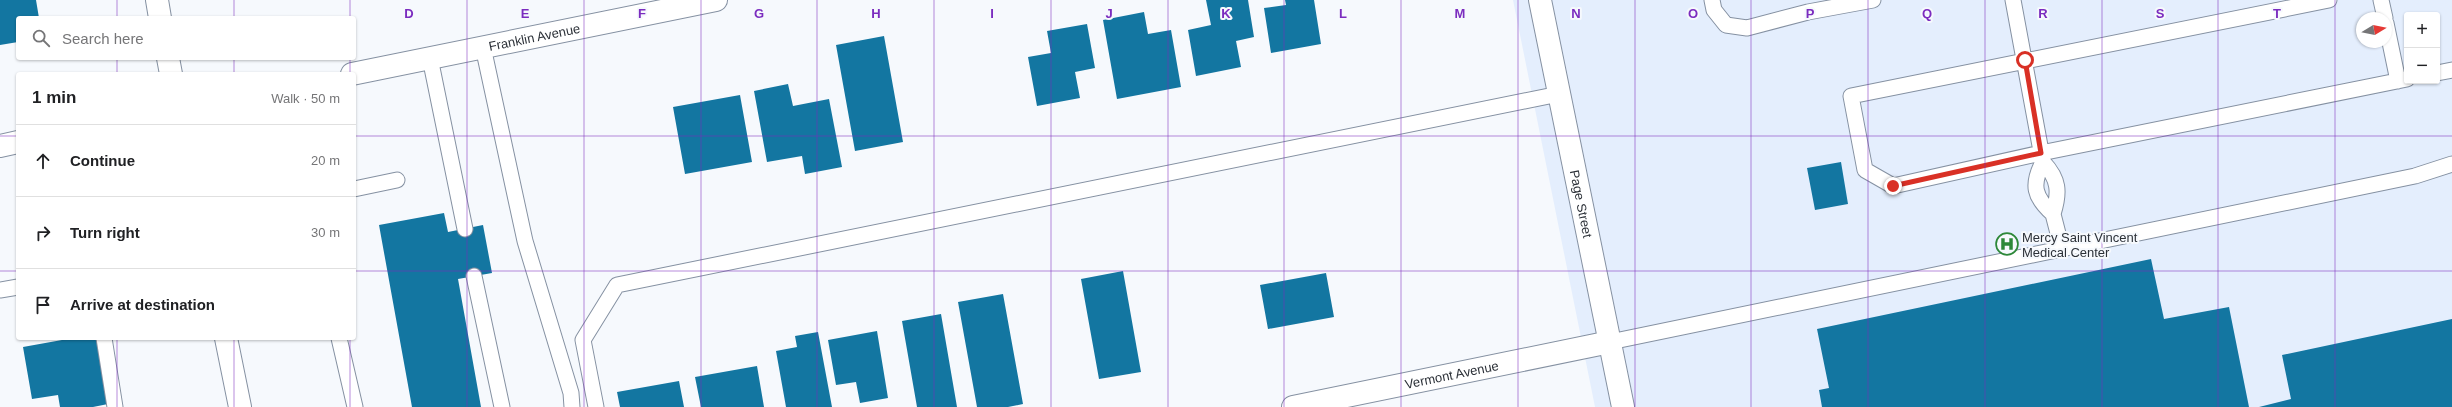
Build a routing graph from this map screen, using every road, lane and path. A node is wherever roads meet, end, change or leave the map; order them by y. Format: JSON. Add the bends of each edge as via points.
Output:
{"nodes":[{"id":1,"x":157,"y":0,"type":"edge"},
{"id":2,"x":716,"y":0,"type":"edge"},
{"id":3,"x":1540,"y":0,"type":"edge"},
{"id":4,"x":1712,"y":0,"type":"edge"},
{"id":5,"x":1873,"y":0,"type":"edge"},
{"id":6,"x":2013,"y":0,"type":"edge"},
{"id":7,"x":2329,"y":0,"type":"edge"},
{"id":8,"x":2381,"y":0,"type":"edge"},
{"id":9,"x":2384,"y":12,"type":"edge"},
{"id":10,"x":160,"y":16,"type":"edge"},
{"id":11,"x":2392,"y":44,"type":"edge"},
{"id":12,"x":483,"y":47,"type":"junction"},
{"id":13,"x":430,"y":58,"type":"junction"},
{"id":14,"x":168,"y":60,"type":"edge"},
{"id":15,"x":2025,"y":60,"type":"junction"},
{"id":16,"x":2452,"y":70,"type":"edge"},
{"id":17,"x":171,"y":72,"type":"edge"},
{"id":18,"x":2440,"y":72,"type":"edge"},
{"id":19,"x":356,"y":73,"type":"edge"},
{"id":20,"x":2402,"y":80,"type":"edge"},
{"id":21,"x":1559,"y":94,"type":"junction"},
{"id":22,"x":16,"y":142,"type":"edge"},
{"id":23,"x":0,"y":146,"type":"edge"},
{"id":24,"x":2042,"y":158,"type":"junction"},
{"id":25,"x":2452,"y":164,"type":"edge"},
{"id":26,"x":397,"y":180,"type":"dead end"},
{"id":27,"x":356,"y":189,"type":"edge"},
{"id":28,"x":465,"y":229,"type":"dead end"},
{"id":29,"x":2062,"y":249,"type":"junction"},
{"id":30,"x":474,"y":276,"type":"dead end"},
{"id":31,"x":16,"y":287,"type":"edge"},
{"id":32,"x":0,"y":290,"type":"edge"},
{"id":33,"x":104,"y":340,"type":"edge"},
{"id":34,"x":226,"y":340,"type":"edge"},
{"id":35,"x":339,"y":340,"type":"edge"},
{"id":36,"x":1610,"y":342,"type":"junction"},
{"id":37,"x":115,"y":407,"type":"edge"},
{"id":38,"x":240,"y":407,"type":"edge"},
{"id":39,"x":355,"y":407,"type":"edge"},
{"id":40,"x":502,"y":407,"type":"edge"},
{"id":41,"x":572,"y":407,"type":"edge"},
{"id":42,"x":596,"y":407,"type":"edge"},
{"id":43,"x":1293,"y":407,"type":"edge"},
{"id":44,"x":1623,"y":407,"type":"edge"}],
"edges":[{"from":1,"to":10,"type":"street"},
{"from":2,"to":12,"type":"street","name":"Franklin Avenue"},
{"from":3,"to":21,"type":"street","name":"Page Street"},
{"from":4,"to":5,"type":"lane","via":[[1714,10],[1726,25],[1747,28],[1808,12]]},
{"from":6,"to":15,"type":"lane"},
{"from":7,"to":15,"type":"lane"},
{"from":8,"to":9,"type":"lane"},
{"from":11,"to":20,"type":"lane"},
{"from":12,"to":13,"type":"street","name":"Franklin Avenue"},
{"from":12,"to":41,"type":"lane","via":[[525,241],[571,393]]},
{"from":13,"to":19,"type":"street","name":"Franklin Avenue"},
{"from":13,"to":28,"type":"lane"},
{"from":14,"to":17,"type":"street"},
{"from":15,"to":24,"type":"lane"},
{"from":15,"to":24,"type":"lane","via":[[1851,96],[1865,170],[1893,186]]},
{"from":16,"to":18,"type":"lane"},
{"from":20,"to":24,"type":"lane"},
{"from":21,"to":36,"type":"street","name":"Page Street"},
{"from":21,"to":42,"type":"lane","via":[[617,286],[583,340]]},
{"from":22,"to":23,"type":"street"},
{"from":24,"to":29,"type":"lane","via":[[2034,178],[2039,202],[2053,214]]},
{"from":25,"to":29,"type":"lane","via":[[2415,176]]},
{"from":26,"to":27,"type":"lane"},
{"from":29,"to":36,"type":"lane"},
{"from":30,"to":40,"type":"lane"},
{"from":31,"to":32,"type":"lane"},
{"from":33,"to":37,"type":"lane"},
{"from":34,"to":38,"type":"street"},
{"from":35,"to":39,"type":"lane"},
{"from":36,"to":43,"type":"street","name":"Vermont Avenue"},
{"from":36,"to":44,"type":"street","name":"Page Street"}]}
